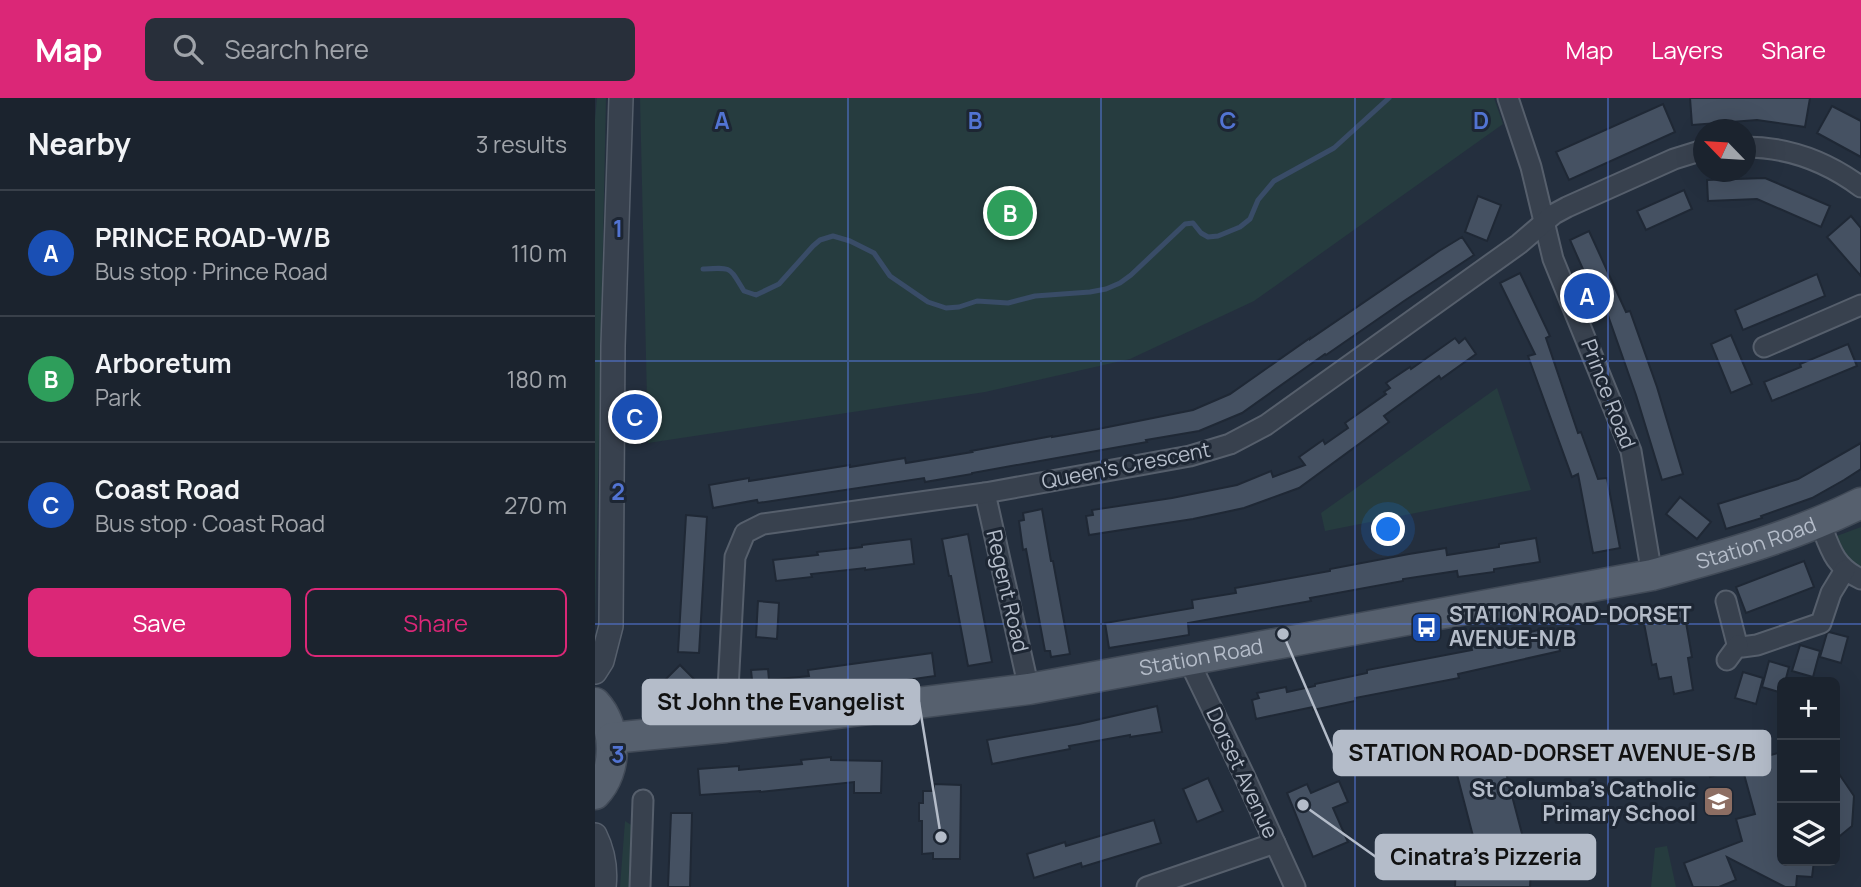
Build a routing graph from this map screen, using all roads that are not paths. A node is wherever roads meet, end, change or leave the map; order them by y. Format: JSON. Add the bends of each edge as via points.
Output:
{"nodes":[{"id":1,"x":621,"y":98,"type":"edge"},
{"id":2,"x":1508,"y":98,"type":"edge"},
{"id":3,"x":1756,"y":148,"type":"edge"},
{"id":4,"x":1693,"y":153,"type":"edge"},
{"id":5,"x":1861,"y":187,"type":"edge"},
{"id":6,"x":1543,"y":222,"type":"junction"},
{"id":7,"x":1861,"y":306,"type":"edge"},
{"id":8,"x":1764,"y":347,"type":"dead end"},
{"id":9,"x":985,"y":493,"type":"junction"},
{"id":10,"x":1861,"y":503,"type":"edge"},
{"id":11,"x":1820,"y":523,"type":"junction"},
{"id":12,"x":1652,"y":575,"type":"junction"},
{"id":13,"x":1853,"y":575,"type":"edge"},
{"id":14,"x":1726,"y":601,"type":"dead end"},
{"id":15,"x":1188,"y":659,"type":"junction"},
{"id":16,"x":595,"y":672,"type":"edge"},
{"id":17,"x":1029,"y":689,"type":"junction"},
{"id":18,"x":595,"y":703,"type":"edge"},
{"id":19,"x":726,"y":727,"type":"junction"},
{"id":20,"x":612,"y":738,"type":"junction"},
{"id":21,"x":595,"y":794,"type":"edge"},
{"id":22,"x":643,"y":800,"type":"dead end"},
{"id":23,"x":595,"y":835,"type":"edge"},
{"id":24,"x":1275,"y":843,"type":"junction"},
{"id":25,"x":604,"y":887,"type":"edge"},
{"id":26,"x":640,"y":887,"type":"edge"},
{"id":27,"x":1147,"y":887,"type":"edge"},
{"id":28,"x":1295,"y":887,"type":"edge"}],
"edges":[{"from":1,"to":16,"type":"street","via":[[611,626]]},
{"from":2,"to":6,"type":"street","name":"Prince Road"},
{"from":3,"to":5,"type":"street","via":[[1822,162]]},
{"from":4,"to":6,"type":"street","name":"Queen's Crescent","via":[[1567,207]]},
{"from":6,"to":9,"type":"street","name":"Queen's Crescent","via":[[1519,244],[1266,425],[1230,444],[1190,456]]},
{"from":6,"to":12,"type":"street","name":"Prince Road","via":[[1553,259],[1631,452]]},
{"from":7,"to":8,"type":"street"},
{"from":9,"to":17,"type":"street","name":"Regent Road"},
{"from":9,"to":19,"type":"street","name":"Queen's Crescent","via":[[763,524],[745,533],[735,557]]},
{"from":10,"to":11,"type":"main road","name":"Station Road"},
{"from":11,"to":12,"type":"main road","name":"Station Road"},
{"from":11,"to":13,"type":"street","via":[[1835,557]]},
{"from":12,"to":15,"type":"main road","name":"Station Road"},
{"from":13,"to":14,"type":"street","via":[[1831,593],[1819,624],[1733,652]]},
{"from":15,"to":17,"type":"main road","name":"Station Road"},
{"from":15,"to":24,"type":"street","name":"Dorset Avenue"},
{"from":17,"to":19,"type":"main road","name":"Station Road"},
{"from":18,"to":20,"type":"main road"},
{"from":19,"to":20,"type":"main road","name":"Station Road"},
{"from":20,"to":21,"type":"main road","via":[[610,768]]},
{"from":22,"to":26,"type":"street"},
{"from":23,"to":25,"type":"street","via":[[602,852]]},
{"from":24,"to":27,"type":"street"},
{"from":24,"to":28,"type":"street","name":"Dorset Avenue"}]}
